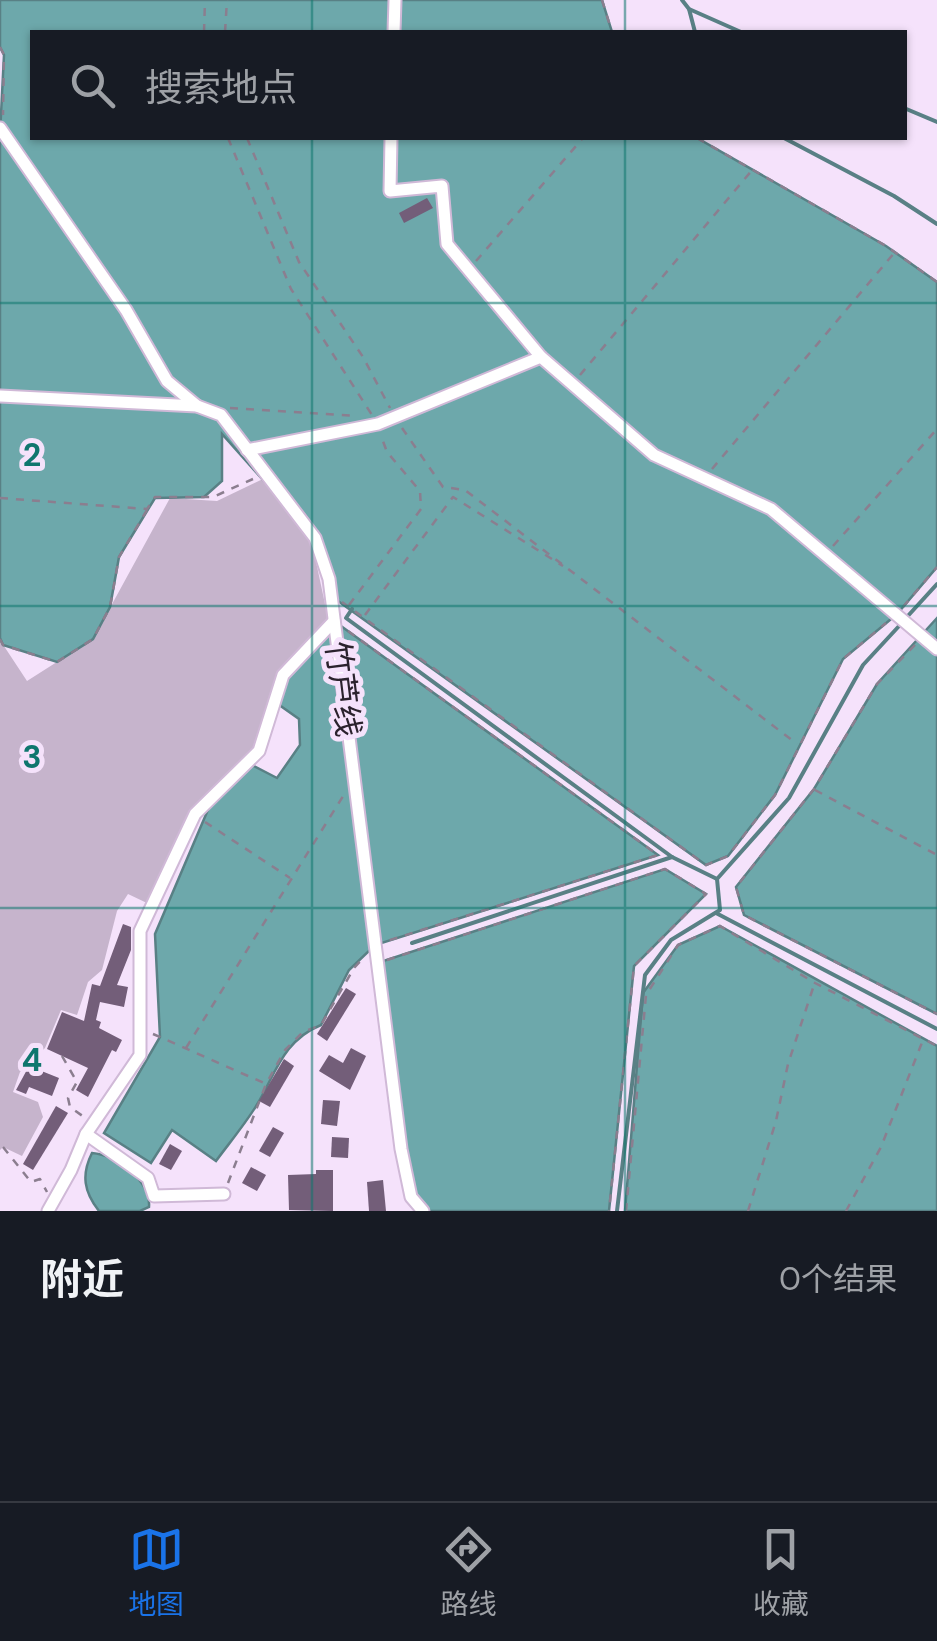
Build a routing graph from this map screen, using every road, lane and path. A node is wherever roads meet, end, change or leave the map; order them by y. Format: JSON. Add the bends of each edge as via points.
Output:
{"nodes":[{"id":1,"x":206,"y":0,"type":"edge"},
{"id":2,"x":227,"y":0,"type":"edge"},
{"id":3,"x":395,"y":0,"type":"edge"},
{"id":4,"x":602,"y":0,"type":"edge"},
{"id":5,"x":204,"y":30,"type":"edge"},
{"id":6,"x":225,"y":30,"type":"edge"},
{"id":7,"x":394,"y":30,"type":"edge"},
{"id":8,"x":611,"y":30,"type":"edge"},
{"id":9,"x":0,"y":47,"type":"edge"},
{"id":10,"x":3,"y":112,"type":"dead end"},
{"id":11,"x":0,"y":128,"type":"edge"},
{"id":12,"x":229,"y":140,"type":"edge"},
{"id":13,"x":248,"y":140,"type":"edge"},
{"id":14,"x":391,"y":140,"type":"edge"},
{"id":15,"x":581,"y":140,"type":"edge"},
{"id":16,"x":700,"y":140,"type":"edge"},
{"id":17,"x":752,"y":170,"type":"junction"},
{"id":18,"x":895,"y":252,"type":"junction"},
{"id":19,"x":469,"y":268,"type":"junction"},
{"id":20,"x":937,"y":282,"type":"edge"},
{"id":21,"x":541,"y":358,"type":"junction"},
{"id":22,"x":571,"y":385,"type":"junction"},
{"id":23,"x":0,"y":396,"type":"edge"},
{"id":24,"x":197,"y":406,"type":"junction"},
{"id":25,"x":383,"y":421,"type":"junction"},
{"id":26,"x":937,"y":429,"type":"edge"},
{"id":27,"x":247,"y":450,"type":"junction"},
{"id":28,"x":266,"y":474,"type":"junction"},
{"id":29,"x":705,"y":477,"type":"junction"},
{"id":30,"x":0,"y":498,"type":"edge"},
{"id":31,"x":147,"y":509,"type":"junction"},
{"id":32,"x":826,"y":555,"type":"junction"},
{"id":33,"x":937,"y":566,"type":"edge"},
{"id":34,"x":577,"y":574,"type":"junction"},
{"id":35,"x":361,"y":616,"type":"junction"},
{"id":36,"x":902,"y":620,"type":"junction"},
{"id":37,"x":334,"y":621,"type":"junction"},
{"id":38,"x":922,"y":636,"type":"junction"},
{"id":39,"x":0,"y":638,"type":"edge"},
{"id":40,"x":937,"y":649,"type":"edge"},
{"id":41,"x":798,"y":745,"type":"junction"},
{"id":42,"x":354,"y":779,"type":"junction"},
{"id":43,"x":814,"y":789,"type":"junction"},
{"id":44,"x":194,"y":814,"type":"junction"},
{"id":45,"x":937,"y":855,"type":"edge"},
{"id":46,"x":292,"y":879,"type":"junction"},
{"id":47,"x":375,"y":945,"type":"junction"},
{"id":48,"x":377,"y":963,"type":"junction"},
{"id":49,"x":815,"y":984,"type":"junction"},
{"id":50,"x":937,"y":1014,"type":"edge"},
{"id":51,"x":140,"y":1028,"type":"junction"},
{"id":52,"x":923,"y":1038,"type":"junction"},
{"id":53,"x":937,"y":1046,"type":"edge"},
{"id":54,"x":186,"y":1048,"type":"junction"},
{"id":55,"x":62,"y":1056,"type":"dead end"},
{"id":56,"x":266,"y":1084,"type":"junction"},
{"id":57,"x":90,"y":1128,"type":"junction"},
{"id":58,"x":3,"y":1147,"type":"dead end"},
{"id":59,"x":224,"y":1194,"type":"joint"},
{"id":60,"x":51,"y":1206,"type":"edge"},
{"id":61,"x":423,"y":1211,"type":"edge"},
{"id":62,"x":609,"y":1211,"type":"edge"},
{"id":63,"x":626,"y":1211,"type":"edge"},
{"id":64,"x":748,"y":1211,"type":"edge"},
{"id":65,"x":846,"y":1211,"type":"edge"}],
"edges":[{"from":1,"to":5,"type":"path"},
{"from":2,"to":6,"type":"path"},
{"from":3,"to":7,"type":"street"},
{"from":4,"to":8,"type":"path"},
{"from":9,"to":10,"type":"path"},
{"from":11,"to":24,"type":"street","name":"竹芦线","via":[[126,310],[166,382]]},
{"from":12,"to":25,"type":"path","via":[[290,289]]},
{"from":13,"to":25,"type":"path","via":[[299,262],[363,358]]},
{"from":14,"to":19,"type":"street","via":[[390,190],[442,186],[448,244]]},
{"from":15,"to":19,"type":"path"},
{"from":16,"to":17,"type":"path"},
{"from":17,"to":18,"type":"path"},
{"from":17,"to":22,"type":"path"},
{"from":18,"to":20,"type":"path"},
{"from":18,"to":29,"type":"path"},
{"from":19,"to":21,"type":"street"},
{"from":21,"to":22,"type":"street"},
{"from":21,"to":25,"type":"street"},
{"from":22,"to":29,"type":"street","via":[[654,455]]},
{"from":23,"to":24,"type":"street"},
{"from":24,"to":25,"type":"path"},
{"from":24,"to":27,"type":"street","name":"竹芦线","via":[[221,416]]},
{"from":25,"to":27,"type":"street"},
{"from":25,"to":34,"type":"path","via":[[443,487],[466,490]]},
{"from":25,"to":35,"type":"path","via":[[387,452],[420,491],[421,508],[348,607]]},
{"from":26,"to":32,"type":"path"},
{"from":27,"to":28,"type":"street","name":"竹芦线"},
{"from":28,"to":31,"type":"path","via":[[212,496],[155,498]]},
{"from":28,"to":37,"type":"street","name":"竹芦线","via":[[315,538]]},
{"from":29,"to":32,"type":"street","via":[[770,509]]},
{"from":30,"to":31,"type":"path"},
{"from":31,"to":39,"type":"path","via":[[119,557],[110,607],[93,639],[56,662],[3,645]]},
{"from":32,"to":36,"type":"street"},
{"from":33,"to":36,"type":"path"},
{"from":34,"to":35,"type":"path","via":[[453,497]]},
{"from":34,"to":41,"type":"path"},
{"from":35,"to":41,"type":"path","via":[[706,865],[728,856],[774,795]]},
{"from":36,"to":38,"type":"street"},
{"from":36,"to":41,"type":"path","via":[[843,659]]},
{"from":37,"to":42,"type":"street","name":"竹芦线"},
{"from":37,"to":44,"type":"street","via":[[283,675],[259,750]]},
{"from":37,"to":47,"type":"path","via":[[658,855]]},
{"from":38,"to":40,"type":"street"},
{"from":38,"to":43,"type":"path","via":[[877,684]]},
{"from":42,"to":46,"type":"path"},
{"from":42,"to":47,"type":"street","name":"竹芦线"},
{"from":43,"to":45,"type":"path"},
{"from":43,"to":50,"type":"path","via":[[736,887],[744,915]]},
{"from":44,"to":46,"type":"path"},
{"from":44,"to":51,"type":"street","via":[[140,931]]},
{"from":46,"to":54,"type":"path"},
{"from":47,"to":48,"type":"street","name":"竹芦线"},
{"from":47,"to":56,"type":"path","via":[[321,1026],[285,1050]]},
{"from":48,"to":61,"type":"street","name":"竹芦线","via":[[400,1149],[411,1197]]},
{"from":48,"to":62,"type":"path","via":[[665,869],[706,894],[634,966]]},
{"from":49,"to":52,"type":"path"},
{"from":49,"to":63,"type":"path","via":[[720,926],[678,945],[646,995]]},
{"from":49,"to":64,"type":"path"},
{"from":51,"to":54,"type":"path"},
{"from":51,"to":57,"type":"street","via":[[140,1055]]},
{"from":52,"to":53,"type":"path"},
{"from":52,"to":65,"type":"path","via":[[880,1147]]},
{"from":54,"to":56,"type":"path"},
{"from":55,"to":57,"type":"path","via":[[77,1082],[70,1106]]},
{"from":56,"to":59,"type":"path"},
{"from":57,"to":59,"type":"street","via":[[148,1178],[154,1196]]},
{"from":57,"to":60,"type":"street"},
{"from":58,"to":60,"type":"path","via":[[31,1182],[40,1179]]}]}
